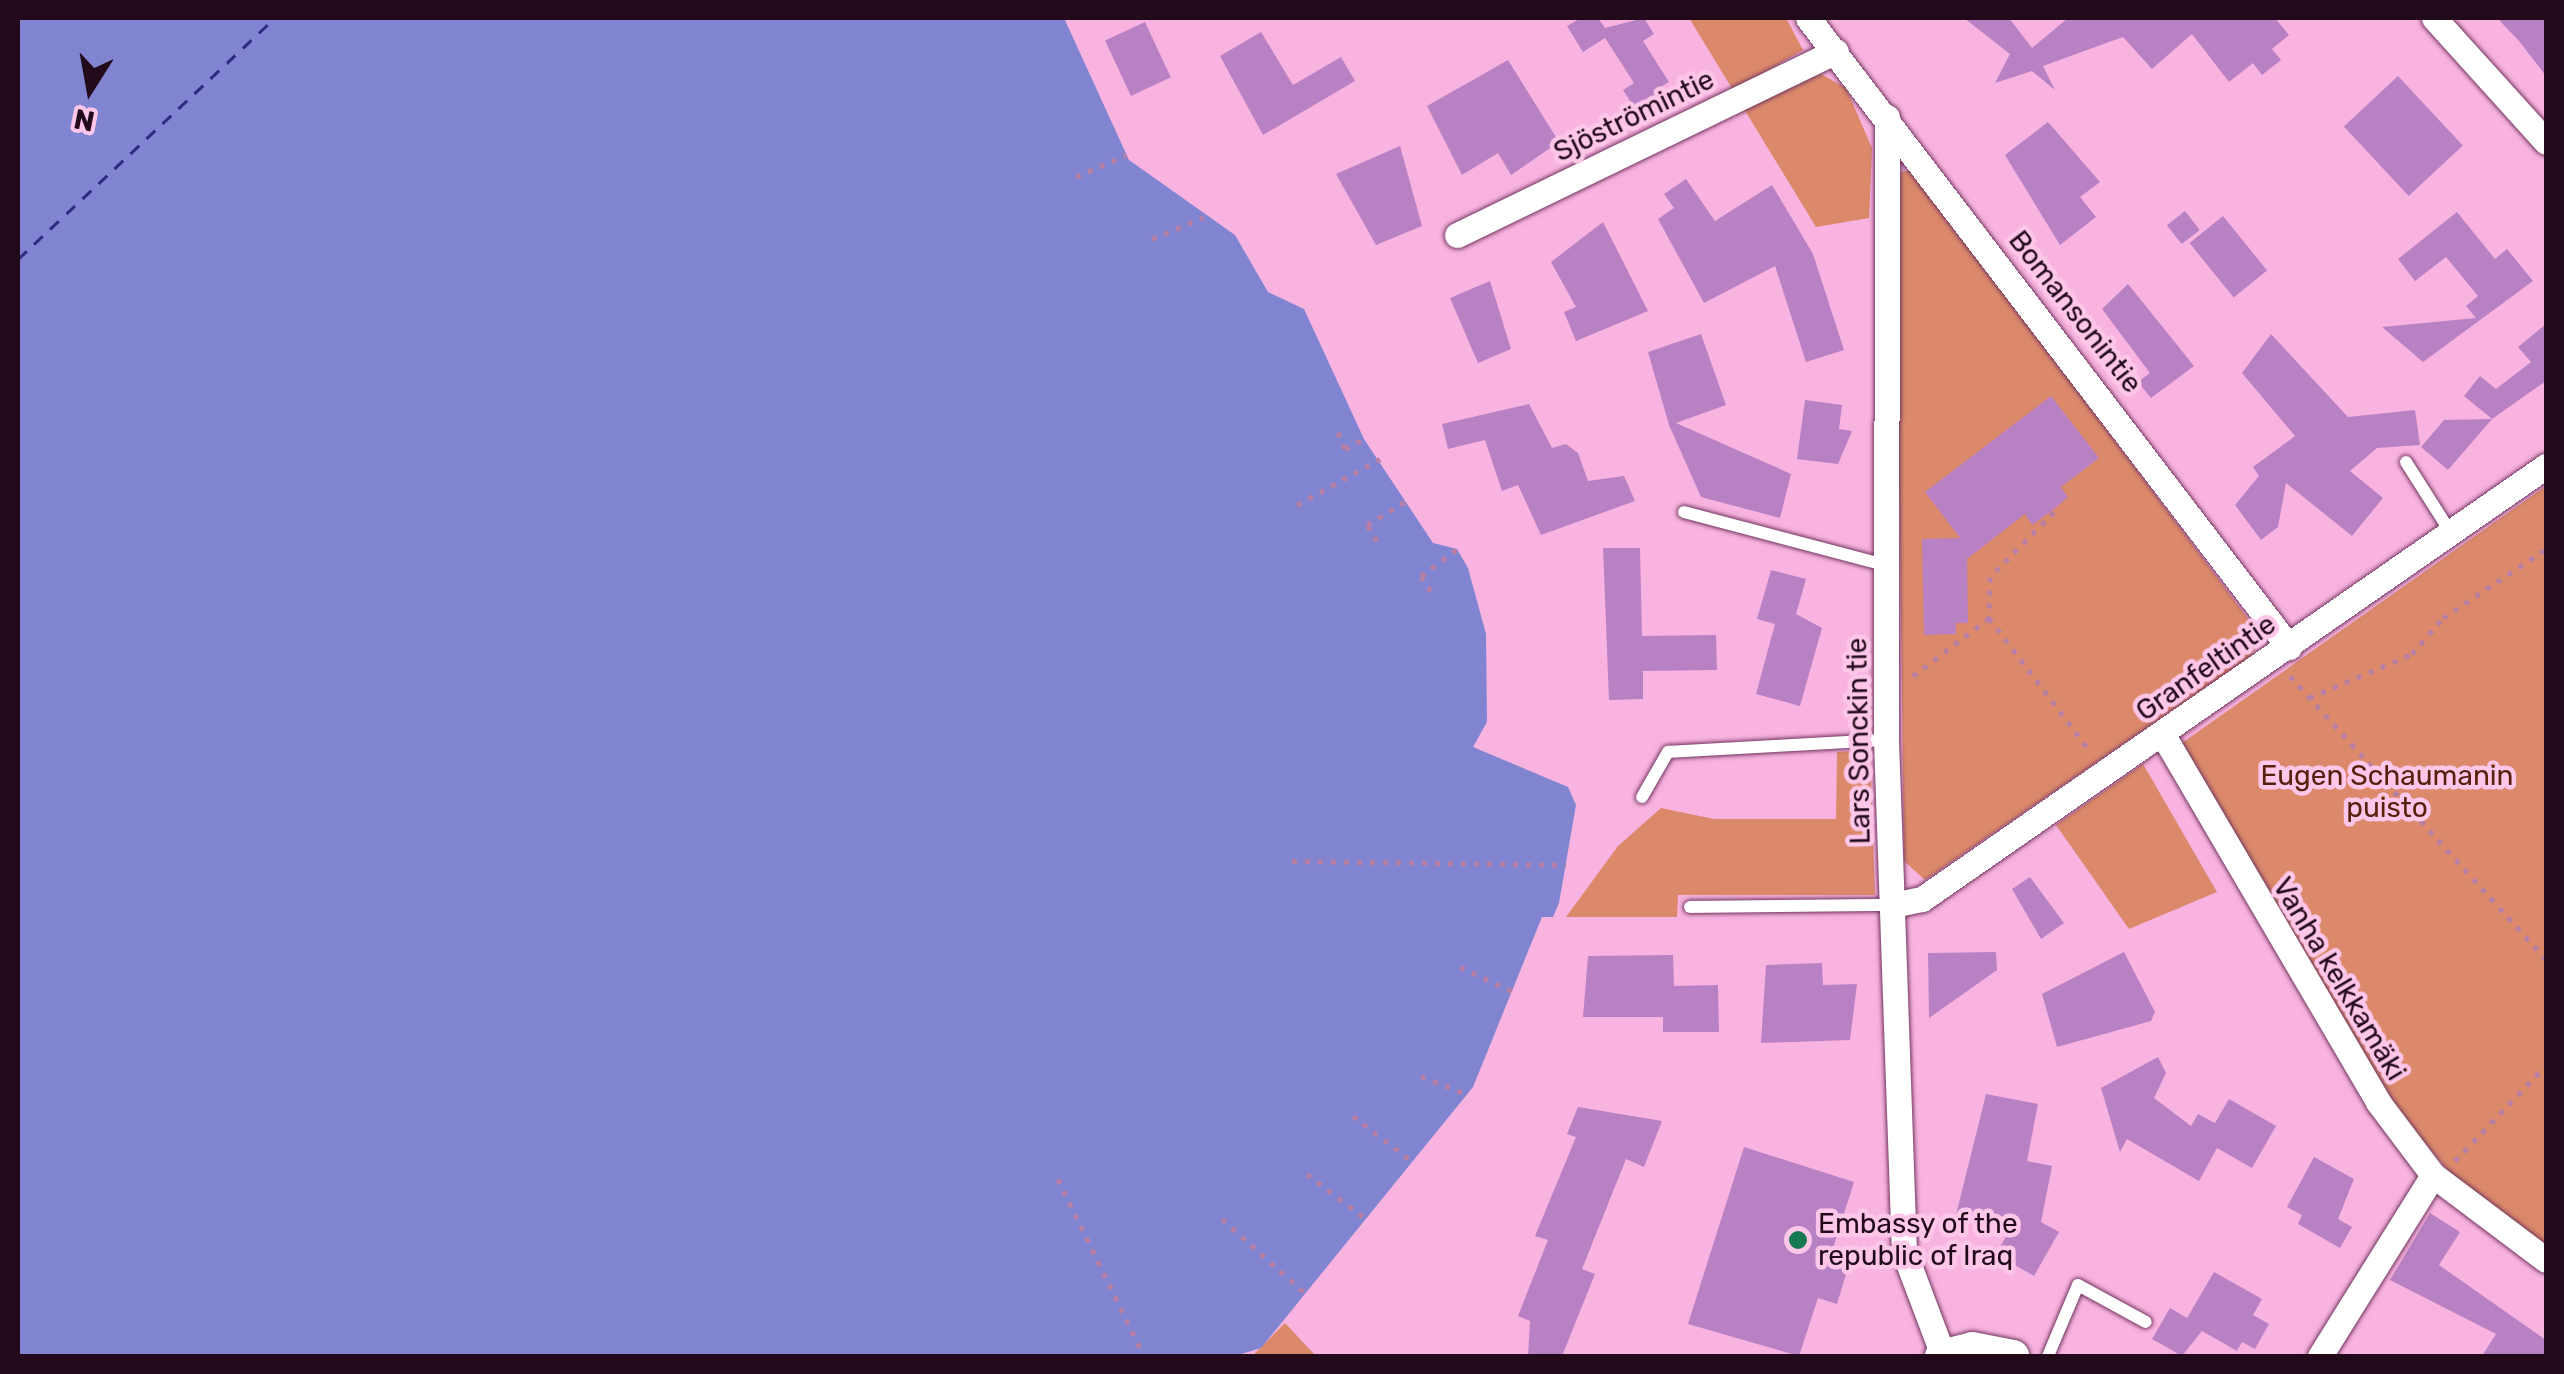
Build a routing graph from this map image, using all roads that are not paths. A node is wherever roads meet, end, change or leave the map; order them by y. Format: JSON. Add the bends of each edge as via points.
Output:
{"nodes":[{"id":1,"x":1808,"y":18,"type":"edge"},
{"id":2,"x":2434,"y":18,"type":"edge"},
{"id":3,"x":1836,"y":51,"type":"junction"},
{"id":4,"x":1887,"y":117,"type":"junction"},
{"id":5,"x":2546,"y":142,"type":"edge"},
{"id":6,"x":1458,"y":234,"type":"dead end"},
{"id":7,"x":2406,"y":462,"type":"dead end"},
{"id":8,"x":2546,"y":466,"type":"edge"},
{"id":9,"x":1684,"y":512,"type":"dead end"},
{"id":10,"x":2451,"y":534,"type":"junction"},
{"id":11,"x":1885,"y":564,"type":"junction"},
{"id":12,"x":2281,"y":653,"type":"junction"},
{"id":13,"x":2163,"y":735,"type":"junction"},
{"id":14,"x":1886,"y":740,"type":"junction"},
{"id":15,"x":1642,"y":798,"type":"dead end"},
{"id":16,"x":1894,"y":904,"type":"junction"},
{"id":17,"x":1690,"y":907,"type":"dead end"},
{"id":18,"x":2433,"y":1175,"type":"junction"},
{"id":19,"x":2546,"y":1260,"type":"edge"},
{"id":20,"x":2146,"y":1322,"type":"dead end"},
{"id":21,"x":1942,"y":1356,"type":"edge"},
{"id":22,"x":2013,"y":1356,"type":"edge"},
{"id":23,"x":2048,"y":1356,"type":"edge"},
{"id":24,"x":2320,"y":1356,"type":"edge"}],
"edges":[{"from":1,"to":3,"type":"street","name":"Bomansonintie"},
{"from":2,"to":5,"type":"street"},
{"from":3,"to":4,"type":"street","name":"Bomansonintie"},
{"from":3,"to":6,"type":"street","name":"Sjöströmintie"},
{"from":4,"to":11,"type":"street","name":"Lars Sonckin tie"},
{"from":4,"to":12,"type":"street","name":"Bomansonintie"},
{"from":7,"to":10,"type":"lane"},
{"from":8,"to":10,"type":"street","name":"Granfeltintie"},
{"from":9,"to":11,"type":"lane"},
{"from":10,"to":12,"type":"street","name":"Granfeltintie"},
{"from":11,"to":14,"type":"street","name":"Lars Sonckin tie"},
{"from":12,"to":13,"type":"street","name":"Granfeltintie"},
{"from":13,"to":16,"type":"street","name":"Granfeltintie","via":[[1922,899]]},
{"from":13,"to":18,"type":"street","name":"Vanha kelkkamäki","via":[[2322,1021]]},
{"from":14,"to":15,"type":"lane","via":[[1668,752]]},
{"from":14,"to":16,"type":"street","name":"Lars Sonckin tie"},
{"from":16,"to":17,"type":"lane"},
{"from":16,"to":21,"type":"street","name":"Lars Sonckin tie","via":[[1904,1252]]},
{"from":18,"to":19,"type":"street","name":"Vanha kelkkamäki"},
{"from":18,"to":24,"type":"street"},
{"from":20,"to":23,"type":"lane","via":[[2078,1285]]},
{"from":21,"to":22,"type":"street","via":[[1972,1348]]}]}
